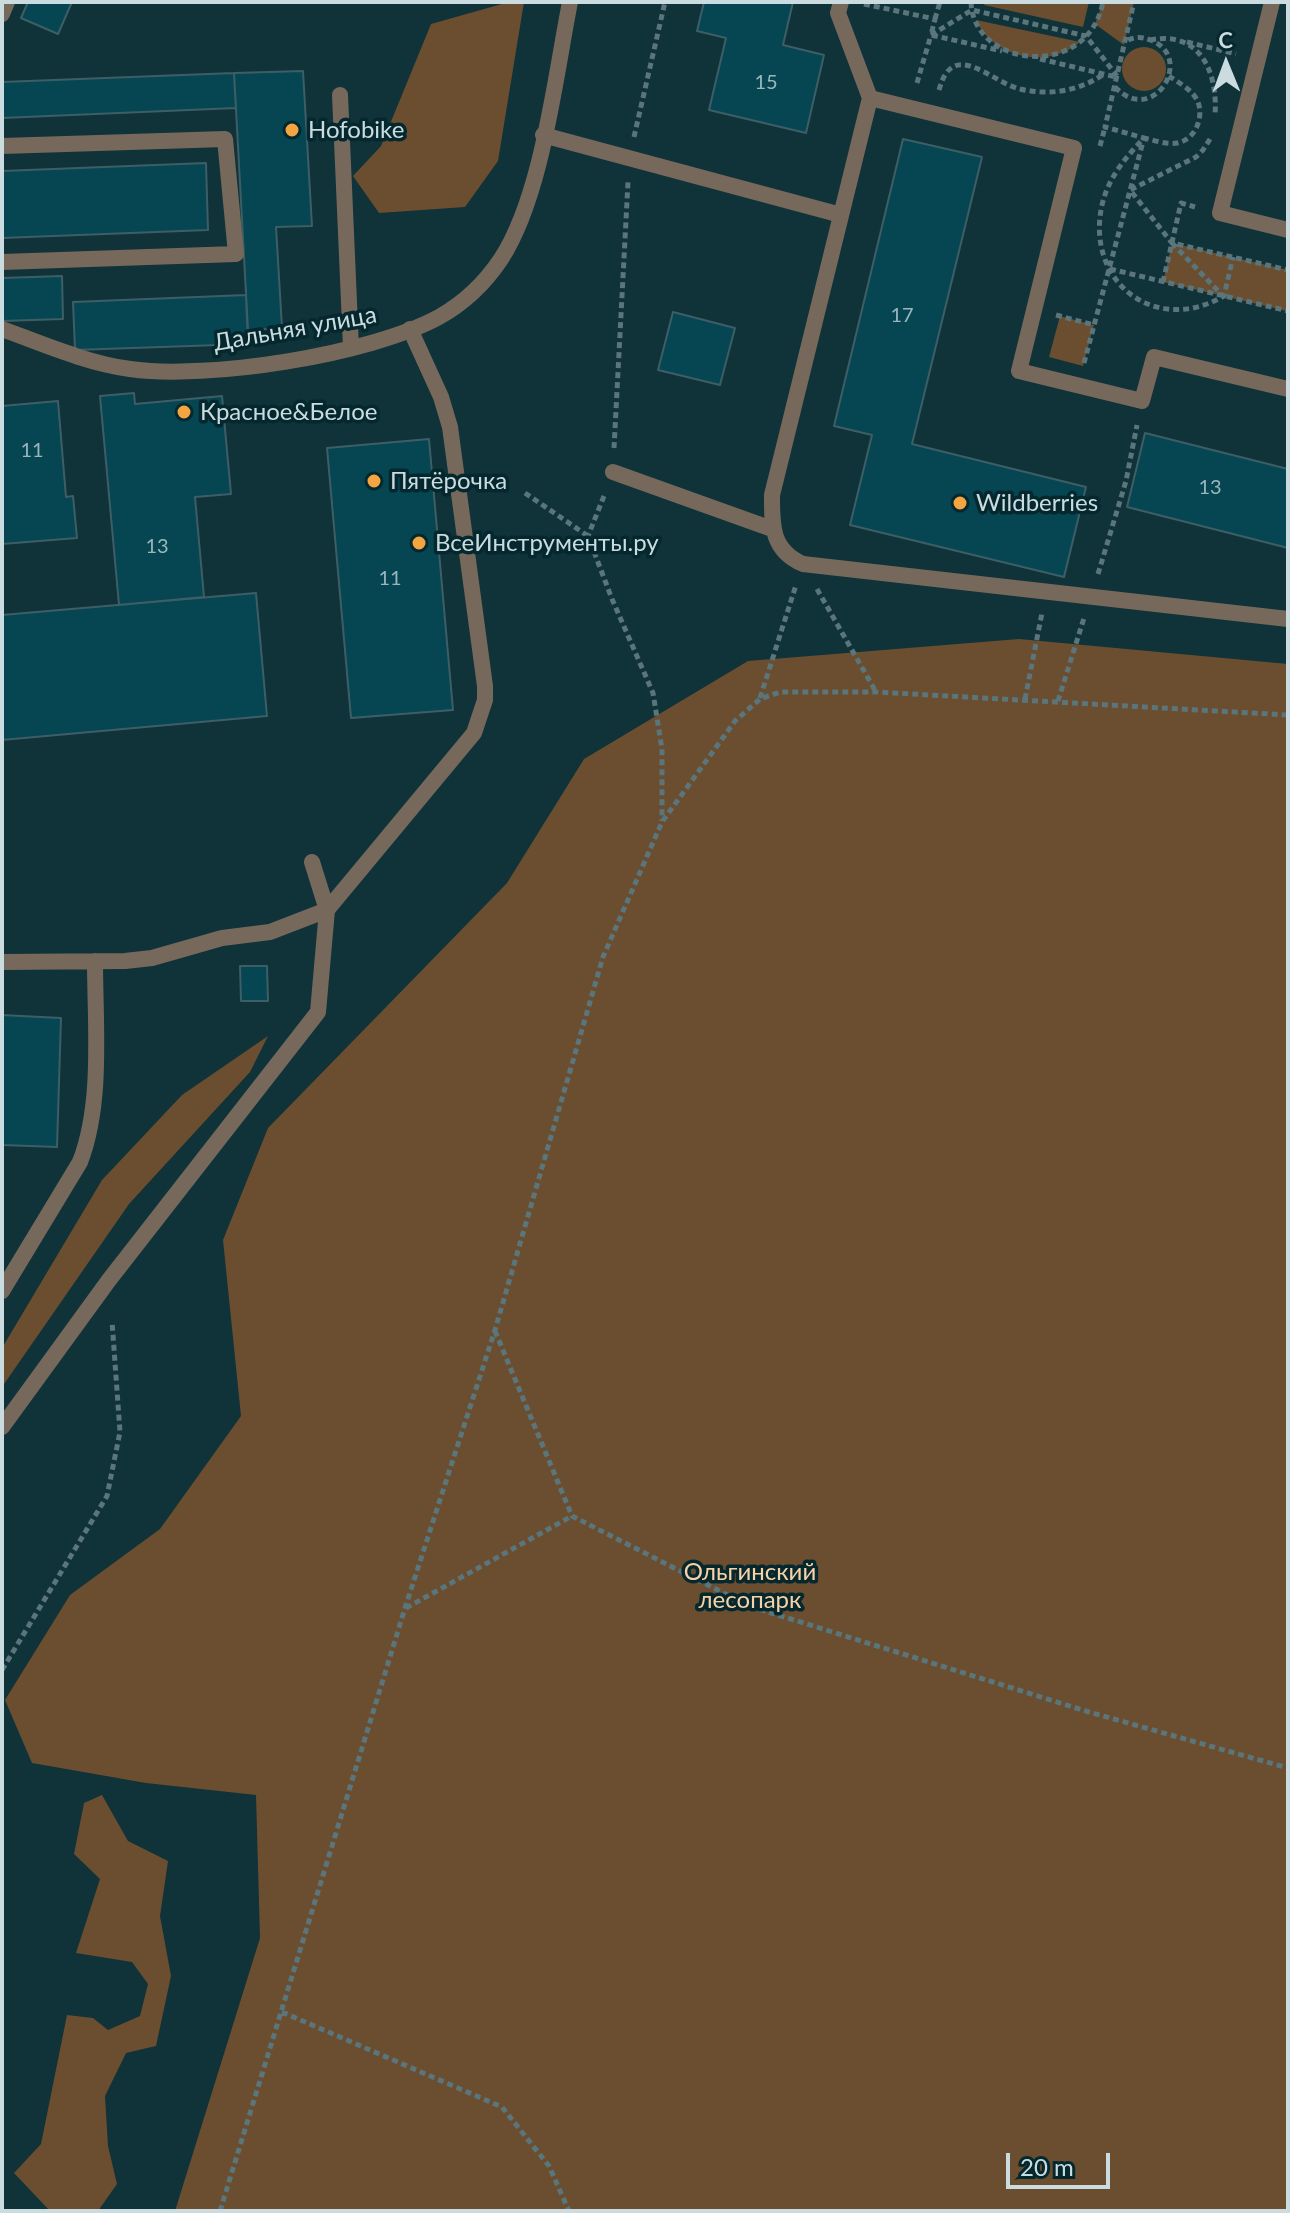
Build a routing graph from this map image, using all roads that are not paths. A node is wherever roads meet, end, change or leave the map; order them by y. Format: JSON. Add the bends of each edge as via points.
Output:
{"nodes":[{"id":1,"x":7,"y":2,"type":"edge"},
{"id":2,"x":570,"y":2,"type":"edge"},
{"id":3,"x":841,"y":2,"type":"edge"},
{"id":4,"x":1272,"y":2,"type":"edge"},
{"id":5,"x":2,"y":14,"type":"edge"},
{"id":6,"x":340,"y":95,"type":"dead end"},
{"id":7,"x":870,"y":98,"type":"junction"},
{"id":8,"x":543,"y":135,"type":"junction"},
{"id":9,"x":2,"y":146,"type":"edge"},
{"id":10,"x":841,"y":215,"type":"junction"},
{"id":11,"x":1288,"y":230,"type":"edge"},
{"id":12,"x":2,"y":262,"type":"edge"},
{"id":13,"x":2,"y":329,"type":"edge"},
{"id":14,"x":410,"y":329,"type":"junction"},
{"id":15,"x":351,"y":348,"type":"junction"},
{"id":16,"x":1288,"y":389,"type":"edge"},
{"id":17,"x":613,"y":472,"type":"road end"},
{"id":18,"x":772,"y":529,"type":"junction"},
{"id":19,"x":1288,"y":619,"type":"edge"},
{"id":20,"x":312,"y":862,"type":"dead end"},
{"id":21,"x":327,"y":910,"type":"junction"},
{"id":22,"x":95,"y":961,"type":"junction"},
{"id":23,"x":2,"y":962,"type":"edge"},
{"id":24,"x":2,"y":1291,"type":"edge"},
{"id":25,"x":2,"y":1427,"type":"edge"}],
"edges":[{"from":1,"to":5,"type":"street"},
{"from":2,"to":8,"type":"street","name":"Дальняя улица"},
{"from":3,"to":7,"type":"street","via":[[838,13]]},
{"from":4,"to":11,"type":"street","via":[[1220,213]]},
{"from":6,"to":15,"type":"street"},
{"from":7,"to":10,"type":"street"},
{"from":7,"to":16,"type":"street","via":[[1074,148],[1019,371],[1142,401],[1154,357]]},
{"from":8,"to":10,"type":"street"},
{"from":8,"to":14,"type":"street","name":"Дальняя улица","via":[[527,201],[494,269],[462,302]]},
{"from":9,"to":12,"type":"street","via":[[225,139],[236,254]]},
{"from":10,"to":18,"type":"street","via":[[772,495]]},
{"from":13,"to":15,"type":"street","name":"Дальняя улица","via":[[132,370],[234,367]]},
{"from":14,"to":15,"type":"street","name":"Дальняя улица"},
{"from":14,"to":21,"type":"street","via":[[450,427],[485,700],[474,733]]},
{"from":17,"to":18,"type":"street"},
{"from":18,"to":19,"type":"street","via":[[789,558],[803,564]]},
{"from":20,"to":21,"type":"street"},
{"from":21,"to":22,"type":"street","via":[[270,932],[222,938],[152,958]]},
{"from":21,"to":25,"type":"street","via":[[318,1012]]},
{"from":22,"to":23,"type":"street"},
{"from":22,"to":24,"type":"street","via":[[94,1114],[89,1139]]}]}
